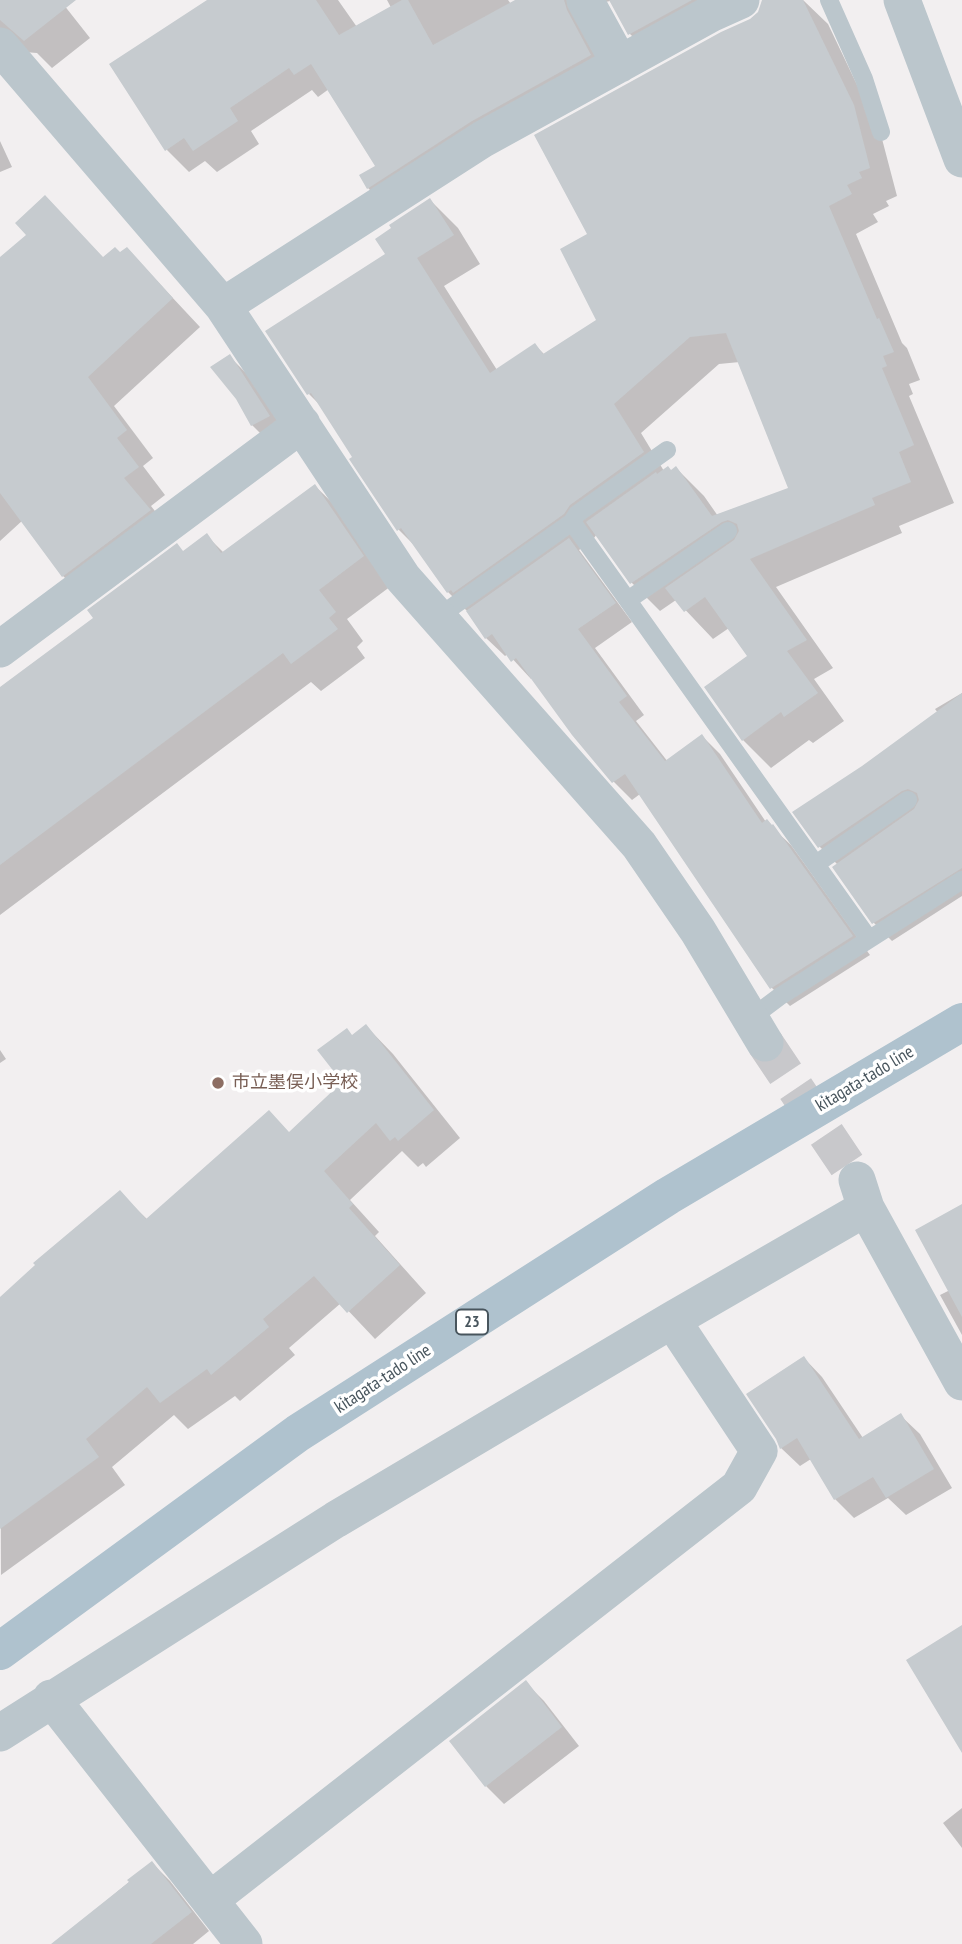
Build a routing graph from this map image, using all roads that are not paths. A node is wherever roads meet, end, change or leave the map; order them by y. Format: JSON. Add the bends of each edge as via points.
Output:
{"nodes":[{"id":1,"x":585,"y":0,"type":"edge"},
{"id":2,"x":741,"y":0,"type":"edge"},
{"id":3,"x":829,"y":0,"type":"edge"},
{"id":4,"x":902,"y":0,"type":"edge"},
{"id":5,"x":1,"y":50,"type":"edge"},
{"id":6,"x":620,"y":64,"type":"junction"},
{"id":7,"x":881,"y":132,"type":"dead end"},
{"id":8,"x":962,"y":159,"type":"edge"},
{"id":9,"x":223,"y":306,"type":"junction"},
{"id":10,"x":302,"y":425,"type":"junction"},
{"id":11,"x":667,"y":450,"type":"dead end"},
{"id":12,"x":572,"y":522,"type":"junction"},
{"id":13,"x":728,"y":531,"type":"dead end"},
{"id":14,"x":628,"y":600,"type":"junction"},
{"id":15,"x":438,"y":617,"type":"junction"},
{"id":16,"x":0,"y":649,"type":"edge"},
{"id":17,"x":908,"y":800,"type":"dead end"},
{"id":18,"x":816,"y":864,"type":"junction"},
{"id":19,"x":962,"y":880,"type":"edge"},
{"id":20,"x":869,"y":939,"type":"junction"},
{"id":21,"x":962,"y":1022,"type":"edge"},
{"id":22,"x":758,"y":1031,"type":"joint"},
{"id":23,"x":672,"y":1320,"type":"junction"},
{"id":24,"x":962,"y":1382,"type":"edge"},
{"id":25,"x":0,"y":1651,"type":"edge"},
{"id":26,"x":51,"y":1698,"type":"junction"},
{"id":27,"x":0,"y":1733,"type":"edge"},
{"id":28,"x":210,"y":1900,"type":"junction"},
{"id":29,"x":237,"y":1942,"type":"edge"}],
"edges":[{"from":1,"to":6,"type":"street"},
{"from":2,"to":6,"type":"street"},
{"from":3,"to":7,"type":"lane","via":[[864,79]]},
{"from":4,"to":8,"type":"street"},
{"from":5,"to":9,"type":"street"},
{"from":6,"to":9,"type":"street","via":[[483,139]]},
{"from":9,"to":10,"type":"street"},
{"from":10,"to":15,"type":"street","via":[[403,578]]},
{"from":10,"to":16,"type":"street"},
{"from":11,"to":12,"type":"lane"},
{"from":12,"to":14,"type":"lane"},
{"from":12,"to":15,"type":"lane"},
{"from":13,"to":14,"type":"lane"},
{"from":14,"to":18,"type":"lane"},
{"from":15,"to":22,"type":"street","via":[[639,845]]},
{"from":17,"to":18,"type":"lane"},
{"from":18,"to":20,"type":"lane"},
{"from":19,"to":20,"type":"lane"},
{"from":20,"to":22,"type":"lane","via":[[779,997]]},
{"from":21,"to":25,"type":"main road","name":"kitagata-tado line","number":"23","via":[[668,1196],[298,1433]]},
{"from":23,"to":24,"type":"street","via":[[861,1194]]},
{"from":23,"to":26,"type":"street","via":[[335,1520]]},
{"from":23,"to":28,"type":"street","via":[[759,1451],[739,1487]]},
{"from":26,"to":27,"type":"street"},
{"from":26,"to":28,"type":"street"},
{"from":28,"to":29,"type":"street"}]}
